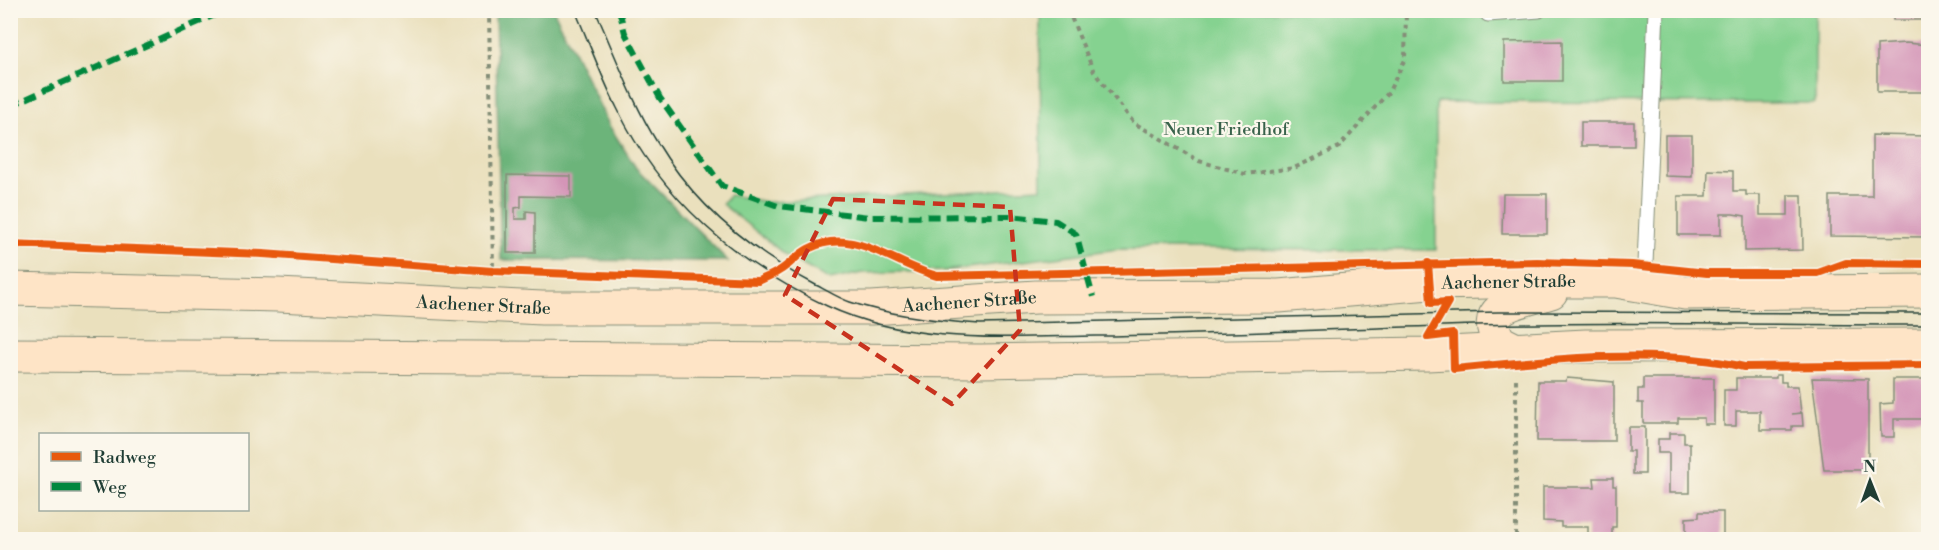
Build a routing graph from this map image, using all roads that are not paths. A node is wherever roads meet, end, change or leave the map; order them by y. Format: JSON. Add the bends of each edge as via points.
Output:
{"nodes":[{"id":1,"x":1539,"y":10,"type":"edge"},
{"id":2,"x":1656,"y":10,"type":"edge"},
{"id":3,"x":1488,"y":14,"type":"dead end"},
{"id":4,"x":1584,"y":281,"type":"junction"},
{"id":5,"x":1644,"y":287,"type":"junction"},
{"id":6,"x":10,"y":289,"type":"edge"},
{"id":7,"x":1929,"y":291,"type":"edge"},
{"id":8,"x":1929,"y":345,"type":"edge"},
{"id":9,"x":10,"y":355,"type":"edge"},
{"id":10,"x":1516,"y":361,"type":"junction"}],
"edges":[{"from":1,"to":3,"type":"lane"},
{"from":2,"to":5,"type":"lane"},
{"from":4,"to":5,"type":"main road","name":"Aachener Straße"},
{"from":4,"to":6,"type":"main road","name":"Aachener Straße","via":[[1429,283],[1279,296],[1036,297],[872,308],[542,308],[278,295]]},
{"from":4,"to":10,"type":"main road","via":[[1511,303],[1498,312],[1493,325],[1495,335]]},
{"from":5,"to":7,"type":"main road","name":"Aachener Straße","via":[[1685,293]]},
{"from":8,"to":10,"type":"main road","via":[[1586,346]]},
{"from":9,"to":10,"type":"main road"}]}
